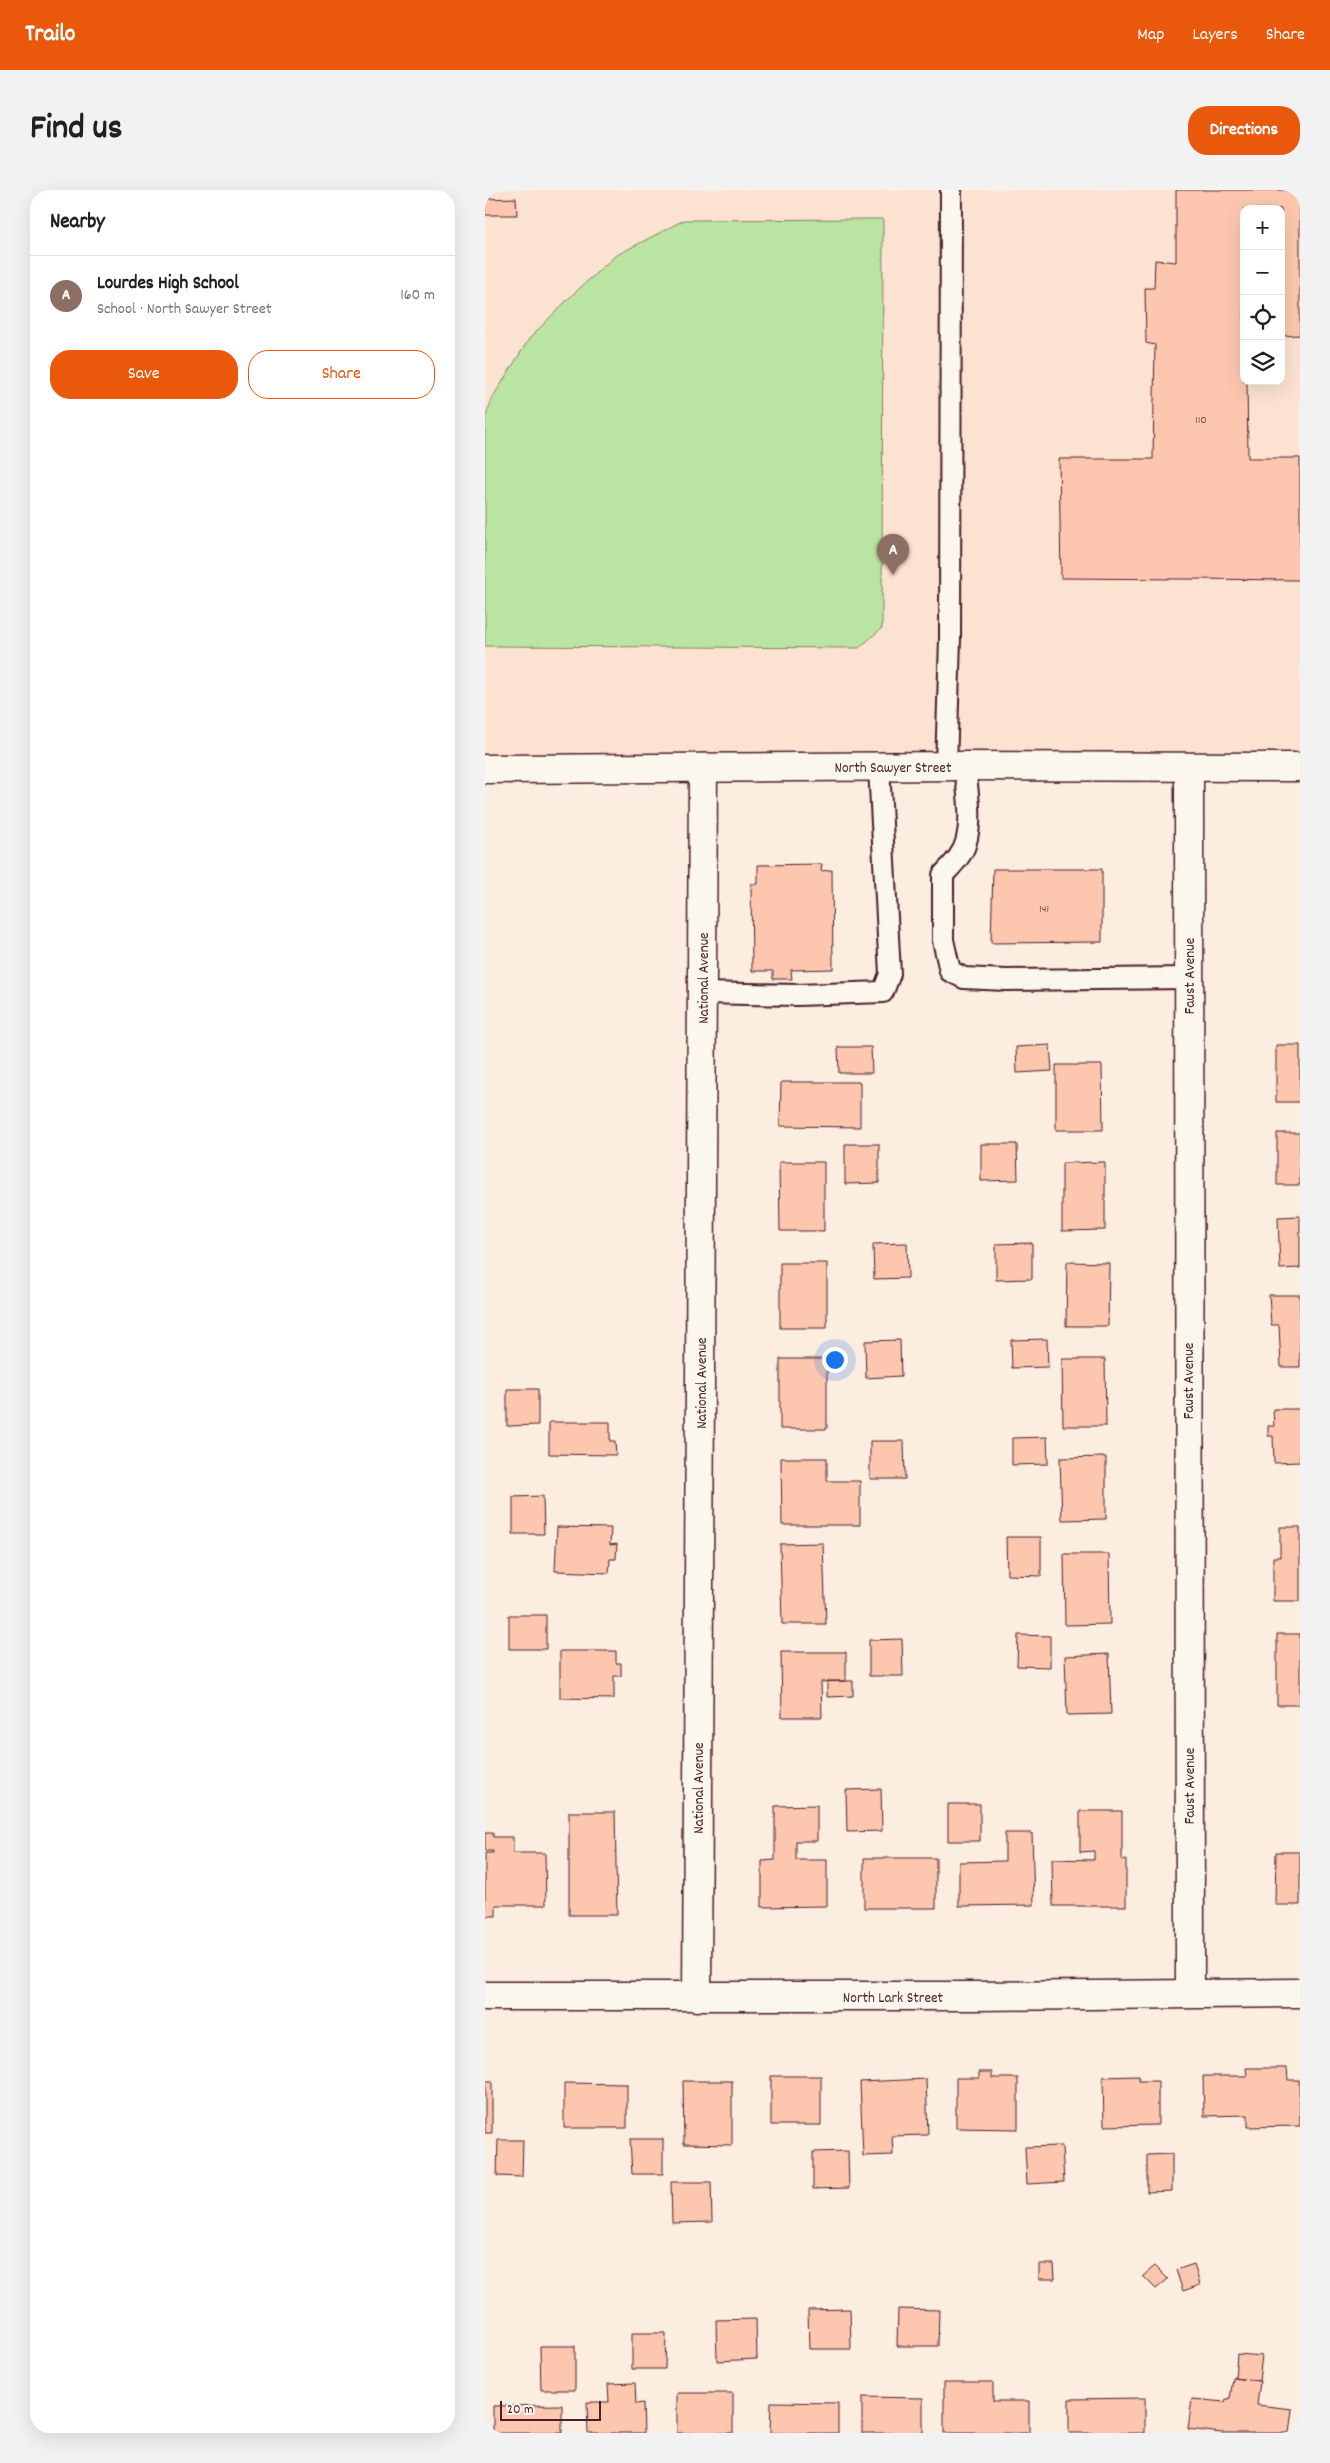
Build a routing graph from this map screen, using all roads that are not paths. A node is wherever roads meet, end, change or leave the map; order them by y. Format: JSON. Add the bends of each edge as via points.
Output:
{"nodes":[{"id":1,"x":951,"y":190,"type":"edge"},
{"id":2,"x":956,"y":766,"type":"junction"},
{"id":3,"x":879,"y":767,"type":"junction"},
{"id":4,"x":1300,"y":767,"type":"edge"},
{"id":5,"x":703,"y":768,"type":"junction"},
{"id":6,"x":1189,"y":768,"type":"junction"},
{"id":7,"x":485,"y":769,"type":"edge"},
{"id":8,"x":1189,"y":978,"type":"junction"},
{"id":9,"x":703,"y":993,"type":"junction"},
{"id":10,"x":1190,"y":1994,"type":"junction"},
{"id":11,"x":1300,"y":1994,"type":"edge"},
{"id":12,"x":485,"y":1996,"type":"edge"},
{"id":13,"x":697,"y":1997,"type":"junction"}],
"edges":[{"from":1,"to":2,"type":"lane","via":[[950,639]]},
{"from":2,"to":3,"type":"street","name":"North Sawyer Street"},
{"from":2,"to":6,"type":"street","name":"North Sawyer Street"},
{"from":2,"to":8,"type":"lane","via":[[969,807],[966,842],[958,858],[943,874],[943,940],[950,971],[964,978],[1006,980]]},
{"from":3,"to":5,"type":"street","name":"North Sawyer Street"},
{"from":3,"to":9,"type":"lane","via":[[890,974],[883,992],[797,995]]},
{"from":4,"to":6,"type":"street","name":"North Sawyer Street"},
{"from":5,"to":7,"type":"street","name":"North Sawyer Street"},
{"from":5,"to":9,"type":"street","name":"National Avenue"},
{"from":6,"to":8,"type":"street","name":"Faust Avenue"},
{"from":8,"to":10,"type":"street","name":"Faust Avenue"},
{"from":9,"to":13,"type":"street","name":"National Avenue"},
{"from":10,"to":11,"type":"street","name":"North Lark Street"},
{"from":10,"to":13,"type":"street","name":"North Lark Street"},
{"from":12,"to":13,"type":"street","name":"North Lark Street"}]}
